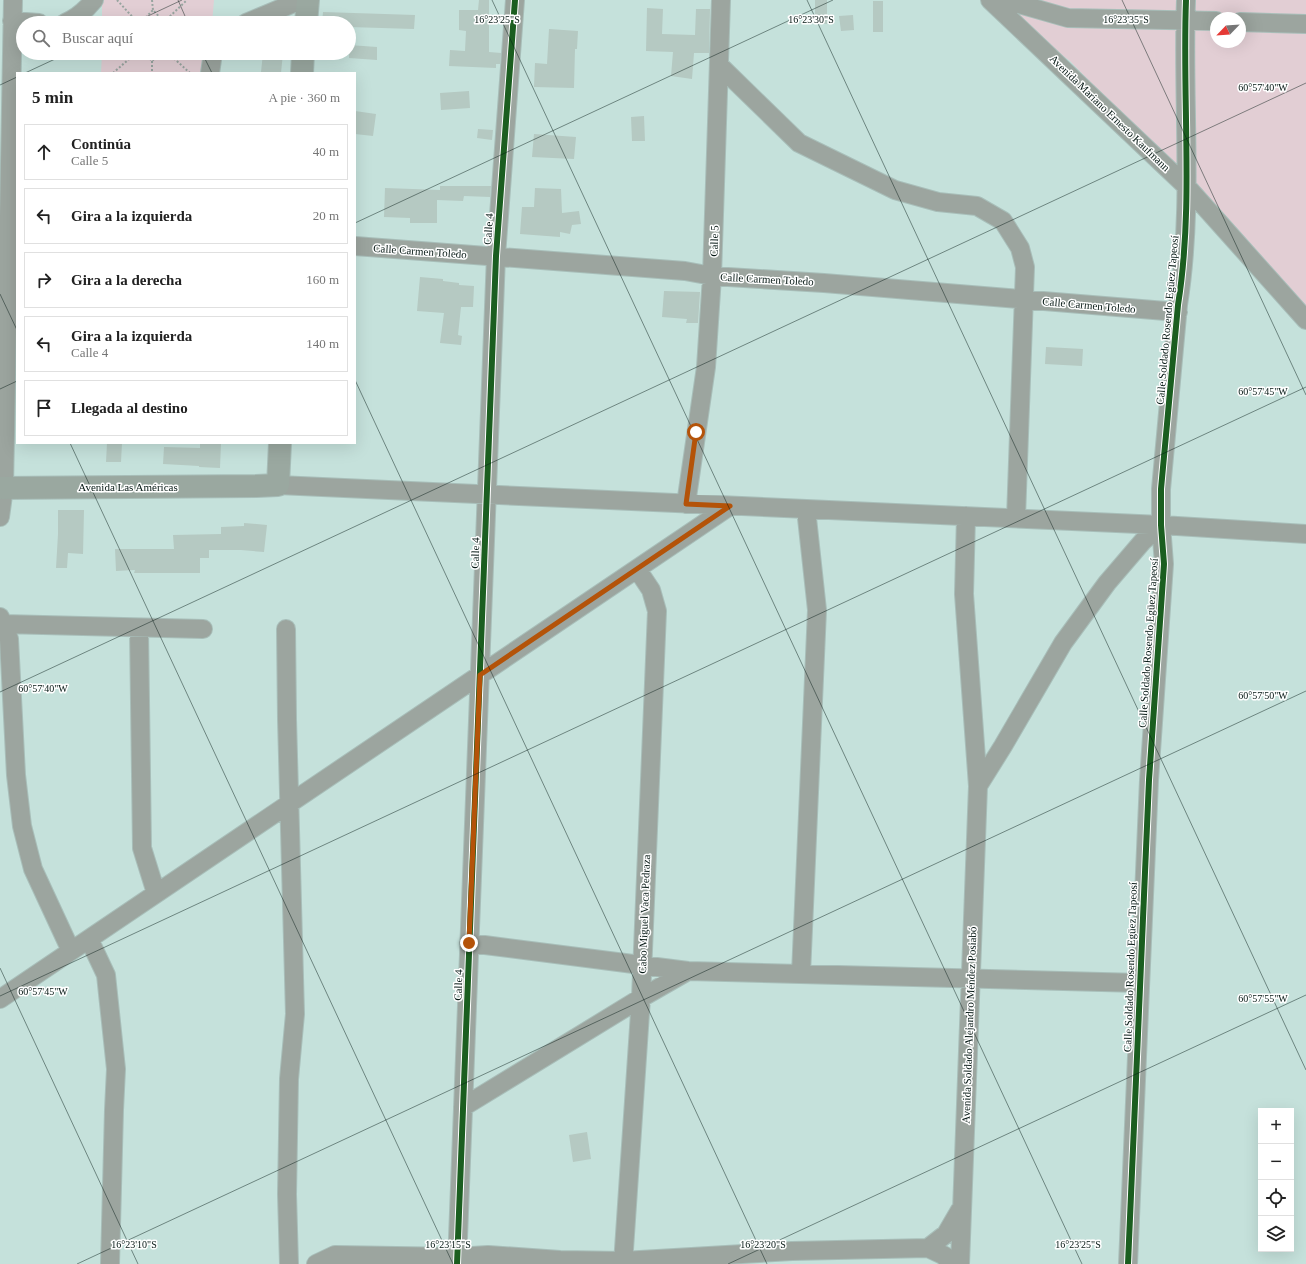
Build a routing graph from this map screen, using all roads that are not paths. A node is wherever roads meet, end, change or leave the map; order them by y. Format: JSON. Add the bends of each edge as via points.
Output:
{"nodes":[{"id":1,"x":13,"y":0,"type":"edge"},
{"id":2,"x":94,"y":0,"type":"edge"},
{"id":3,"x":301,"y":0,"type":"edge"},
{"id":4,"x":308,"y":0,"type":"edge"},
{"id":5,"x":514,"y":0,"type":"edge"},
{"id":6,"x":721,"y":0,"type":"edge"},
{"id":7,"x":990,"y":0,"type":"edge"},
{"id":8,"x":1005,"y":0,"type":"edge"},
{"id":9,"x":1186,"y":0,"type":"edge"},
{"id":10,"x":78,"y":16,"type":"edge"},
{"id":11,"x":263,"y":16,"type":"edge"},
{"id":12,"x":307,"y":16,"type":"edge"},
{"id":13,"x":1185,"y":20,"type":"junction"},
{"id":14,"x":12,"y":21,"type":"junction"},
{"id":15,"x":16,"y":21,"type":"edge"},
{"id":16,"x":1210,"y":21,"type":"edge"},
{"id":17,"x":1246,"y":22,"type":"edge"},
{"id":18,"x":1306,"y":24,"type":"edge"},
{"id":19,"x":212,"y":60,"type":"edge"},
{"id":20,"x":303,"y":60,"type":"edge"},
{"id":21,"x":720,"y":66,"type":"junction"},
{"id":22,"x":210,"y":72,"type":"edge"},
{"id":23,"x":302,"y":72,"type":"edge"},
{"id":24,"x":1187,"y":187,"type":"junction"},
{"id":25,"x":9,"y":218,"type":"edge"},
{"id":26,"x":356,"y":246,"type":"edge"},
{"id":27,"x":496,"y":256,"type":"junction"},
{"id":28,"x":712,"y":276,"type":"junction"},
{"id":29,"x":1024,"y":300,"type":"junction"},
{"id":30,"x":1178,"y":312,"type":"junction"},
{"id":31,"x":1306,"y":320,"type":"edge"},
{"id":32,"x":280,"y":444,"type":"edge"},
{"id":33,"x":278,"y":485,"type":"junction"},
{"id":34,"x":2,"y":488,"type":"edge"},
{"id":35,"x":487,"y":494,"type":"junction"},
{"id":36,"x":686,"y":504,"type":"junction"},
{"id":37,"x":730,"y":506,"type":"junction"},
{"id":38,"x":806,"y":509,"type":"junction"},
{"id":39,"x":966,"y":516,"type":"junction"},
{"id":40,"x":0,"y":517,"type":"edge"},
{"id":41,"x":1016,"y":518,"type":"junction"},
{"id":42,"x":1161,"y":525,"type":"junction"},
{"id":43,"x":1306,"y":534,"type":"edge"},
{"id":44,"x":637,"y":569,"type":"junction"},
{"id":45,"x":1,"y":621,"type":"edge"},
{"id":46,"x":139,"y":628,"type":"junction"},
{"id":47,"x":203,"y":629,"type":"dead end"},
{"id":48,"x":286,"y":629,"type":"dead end"},
{"id":49,"x":480,"y":675,"type":"junction"},
{"id":50,"x":978,"y":786,"type":"junction"},
{"id":51,"x":289,"y":803,"type":"junction"},
{"id":52,"x":156,"y":893,"type":"junction"},
{"id":53,"x":89,"y":939,"type":"junction"},
{"id":54,"x":469,"y":943,"type":"junction"},
{"id":55,"x":71,"y":951,"type":"junction"},
{"id":56,"x":642,"y":965,"type":"junction"},
{"id":57,"x":688,"y":971,"type":"junction"},
{"id":58,"x":801,"y":974,"type":"junction"},
{"id":59,"x":971,"y":978,"type":"junction"},
{"id":60,"x":1140,"y":983,"type":"junction"},
{"id":61,"x":641,"y":998,"type":"junction"},
{"id":62,"x":0,"y":999,"type":"edge"},
{"id":63,"x":463,"y":1107,"type":"junction"},
{"id":64,"x":962,"y":1208,"type":"junction"},
{"id":65,"x":928,"y":1248,"type":"junction"},
{"id":66,"x":791,"y":1257,"type":"edge"},
{"id":67,"x":457,"y":1260,"type":"edge"},
{"id":68,"x":623,"y":1263,"type":"edge"},
{"id":69,"x":110,"y":1264,"type":"edge"},
{"id":70,"x":290,"y":1264,"type":"edge"},
{"id":71,"x":316,"y":1264,"type":"edge"},
{"id":72,"x":949,"y":1264,"type":"edge"},
{"id":73,"x":960,"y":1264,"type":"edge"},
{"id":74,"x":1128,"y":1264,"type":"edge"}],
"edges":[{"from":1,"to":14,"type":"street"},
{"from":2,"to":10,"type":"street"},
{"from":3,"to":11,"type":"street"},
{"from":4,"to":12,"type":"main road"},
{"from":5,"to":27,"type":"street","name":"Calle 4"},
{"from":6,"to":21,"type":"street","name":"Calle 5"},
{"from":7,"to":24,"type":"street","name":"Avenida Mariano Ernesto Kaufmann"},
{"from":8,"to":13,"type":"street","via":[[1068,18]]},
{"from":9,"to":13,"type":"street","name":"Calle Soldado Rosendo Egüez Tapeosí"},
{"from":13,"to":16,"type":"street"},
{"from":13,"to":24,"type":"street","name":"Calle Soldado Rosendo Egüez Tapeosí"},
{"from":14,"to":15,"type":"street"},
{"from":14,"to":25,"type":"street"},
{"from":17,"to":18,"type":"street"},
{"from":19,"to":22,"type":"street"},
{"from":20,"to":23,"type":"main road"},
{"from":21,"to":28,"type":"street","name":"Calle 5"},
{"from":21,"to":29,"type":"street","via":[[799,143],[895,190],[938,202],[977,206],[1002,221],[1020,248],[1025,267]]},
{"from":24,"to":30,"type":"street","name":"Calle Soldado Rosendo Egüez Tapeosí"},
{"from":24,"to":31,"type":"street","name":"Avenida Mariano Ernesto Kaufmann"},
{"from":25,"to":34,"type":"street"},
{"from":26,"to":27,"type":"street","name":"Calle Carmen Toledo"},
{"from":27,"to":28,"type":"street","name":"Calle Carmen Toledo","via":[[685,271]]},
{"from":27,"to":35,"type":"street","name":"Calle 4"},
{"from":28,"to":29,"type":"street","name":"Calle Carmen Toledo"},
{"from":28,"to":36,"type":"street","name":"Calle 5","via":[[706,367]]},
{"from":29,"to":30,"type":"street","name":"Calle Carmen Toledo"},
{"from":29,"to":41,"type":"street"},
{"from":30,"to":42,"type":"street","name":"Calle Soldado Rosendo Egüez Tapeosí","via":[[1161,489]]},
{"from":32,"to":33,"type":"main road"},
{"from":33,"to":34,"type":"main road","name":"Avenida Las Américas"},
{"from":33,"to":35,"type":"street"},
{"from":34,"to":40,"type":"street"},
{"from":35,"to":36,"type":"street"},
{"from":35,"to":49,"type":"street","name":"Calle 4"},
{"from":36,"to":37,"type":"street"},
{"from":37,"to":38,"type":"street"},
{"from":37,"to":44,"type":"street"},
{"from":38,"to":39,"type":"street"},
{"from":38,"to":58,"type":"street","via":[[817,610]]},
{"from":39,"to":41,"type":"street"},
{"from":39,"to":50,"type":"street","name":"Avenida Soldado Alejandro Méndez Posiabó","via":[[964,594]]},
{"from":41,"to":42,"type":"street"},
{"from":42,"to":43,"type":"street"},
{"from":42,"to":50,"type":"street","via":[[1143,541],[1107,583],[1063,643]]},
{"from":42,"to":60,"type":"street","name":"Calle Soldado Rosendo Egüez Tapeosí","via":[[1164,564],[1149,780]]},
{"from":44,"to":49,"type":"street"},
{"from":44,"to":56,"type":"street","name":"Cabo Miguel Vaca Pedraza","via":[[651,590],[657,611]]},
{"from":45,"to":46,"type":"street"},
{"from":45,"to":55,"type":"street","via":[[9,639],[16,775],[22,826],[33,869]]},
{"from":46,"to":47,"type":"street"},
{"from":46,"to":52,"type":"street","via":[[142,848]]},
{"from":48,"to":51,"type":"street"},
{"from":49,"to":51,"type":"street"},
{"from":49,"to":54,"type":"street","name":"Calle 4"},
{"from":50,"to":59,"type":"street","name":"Avenida Soldado Alejandro Méndez Posiabó"},
{"from":51,"to":52,"type":"street"},
{"from":51,"to":70,"type":"street","via":[[295,1014],[289,1078],[287,1194]]},
{"from":52,"to":53,"type":"street"},
{"from":53,"to":55,"type":"street"},
{"from":53,"to":69,"type":"street","via":[[106,975],[116,1069]]},
{"from":54,"to":56,"type":"street"},
{"from":54,"to":63,"type":"street","name":"Calle 4"},
{"from":55,"to":62,"type":"street"},
{"from":56,"to":57,"type":"street"},
{"from":56,"to":61,"type":"street","name":"Cabo Miguel Vaca Pedraza"},
{"from":57,"to":58,"type":"street"},
{"from":57,"to":61,"type":"street"},
{"from":58,"to":59,"type":"street"},
{"from":59,"to":60,"type":"street"},
{"from":59,"to":64,"type":"street","name":"Avenida Soldado Alejandro Méndez Posiabó"},
{"from":60,"to":74,"type":"street","name":"Calle Soldado Rosendo Egüez Tapeosí"},
{"from":61,"to":63,"type":"street"},
{"from":61,"to":68,"type":"street","name":"Cabo Miguel Vaca Pedraza"},
{"from":63,"to":67,"type":"street","name":"Calle 4"},
{"from":64,"to":65,"type":"street","via":[[946,1234]]},
{"from":64,"to":73,"type":"street","name":"Avenida Soldado Alejandro Méndez Posiabó"},
{"from":65,"to":66,"type":"street"},
{"from":65,"to":72,"type":"street","via":[[945,1256]]},
{"from":66,"to":68,"type":"street"},
{"from":67,"to":68,"type":"street","via":[[488,1254]]},
{"from":67,"to":71,"type":"street","via":[[335,1255]]}]}
